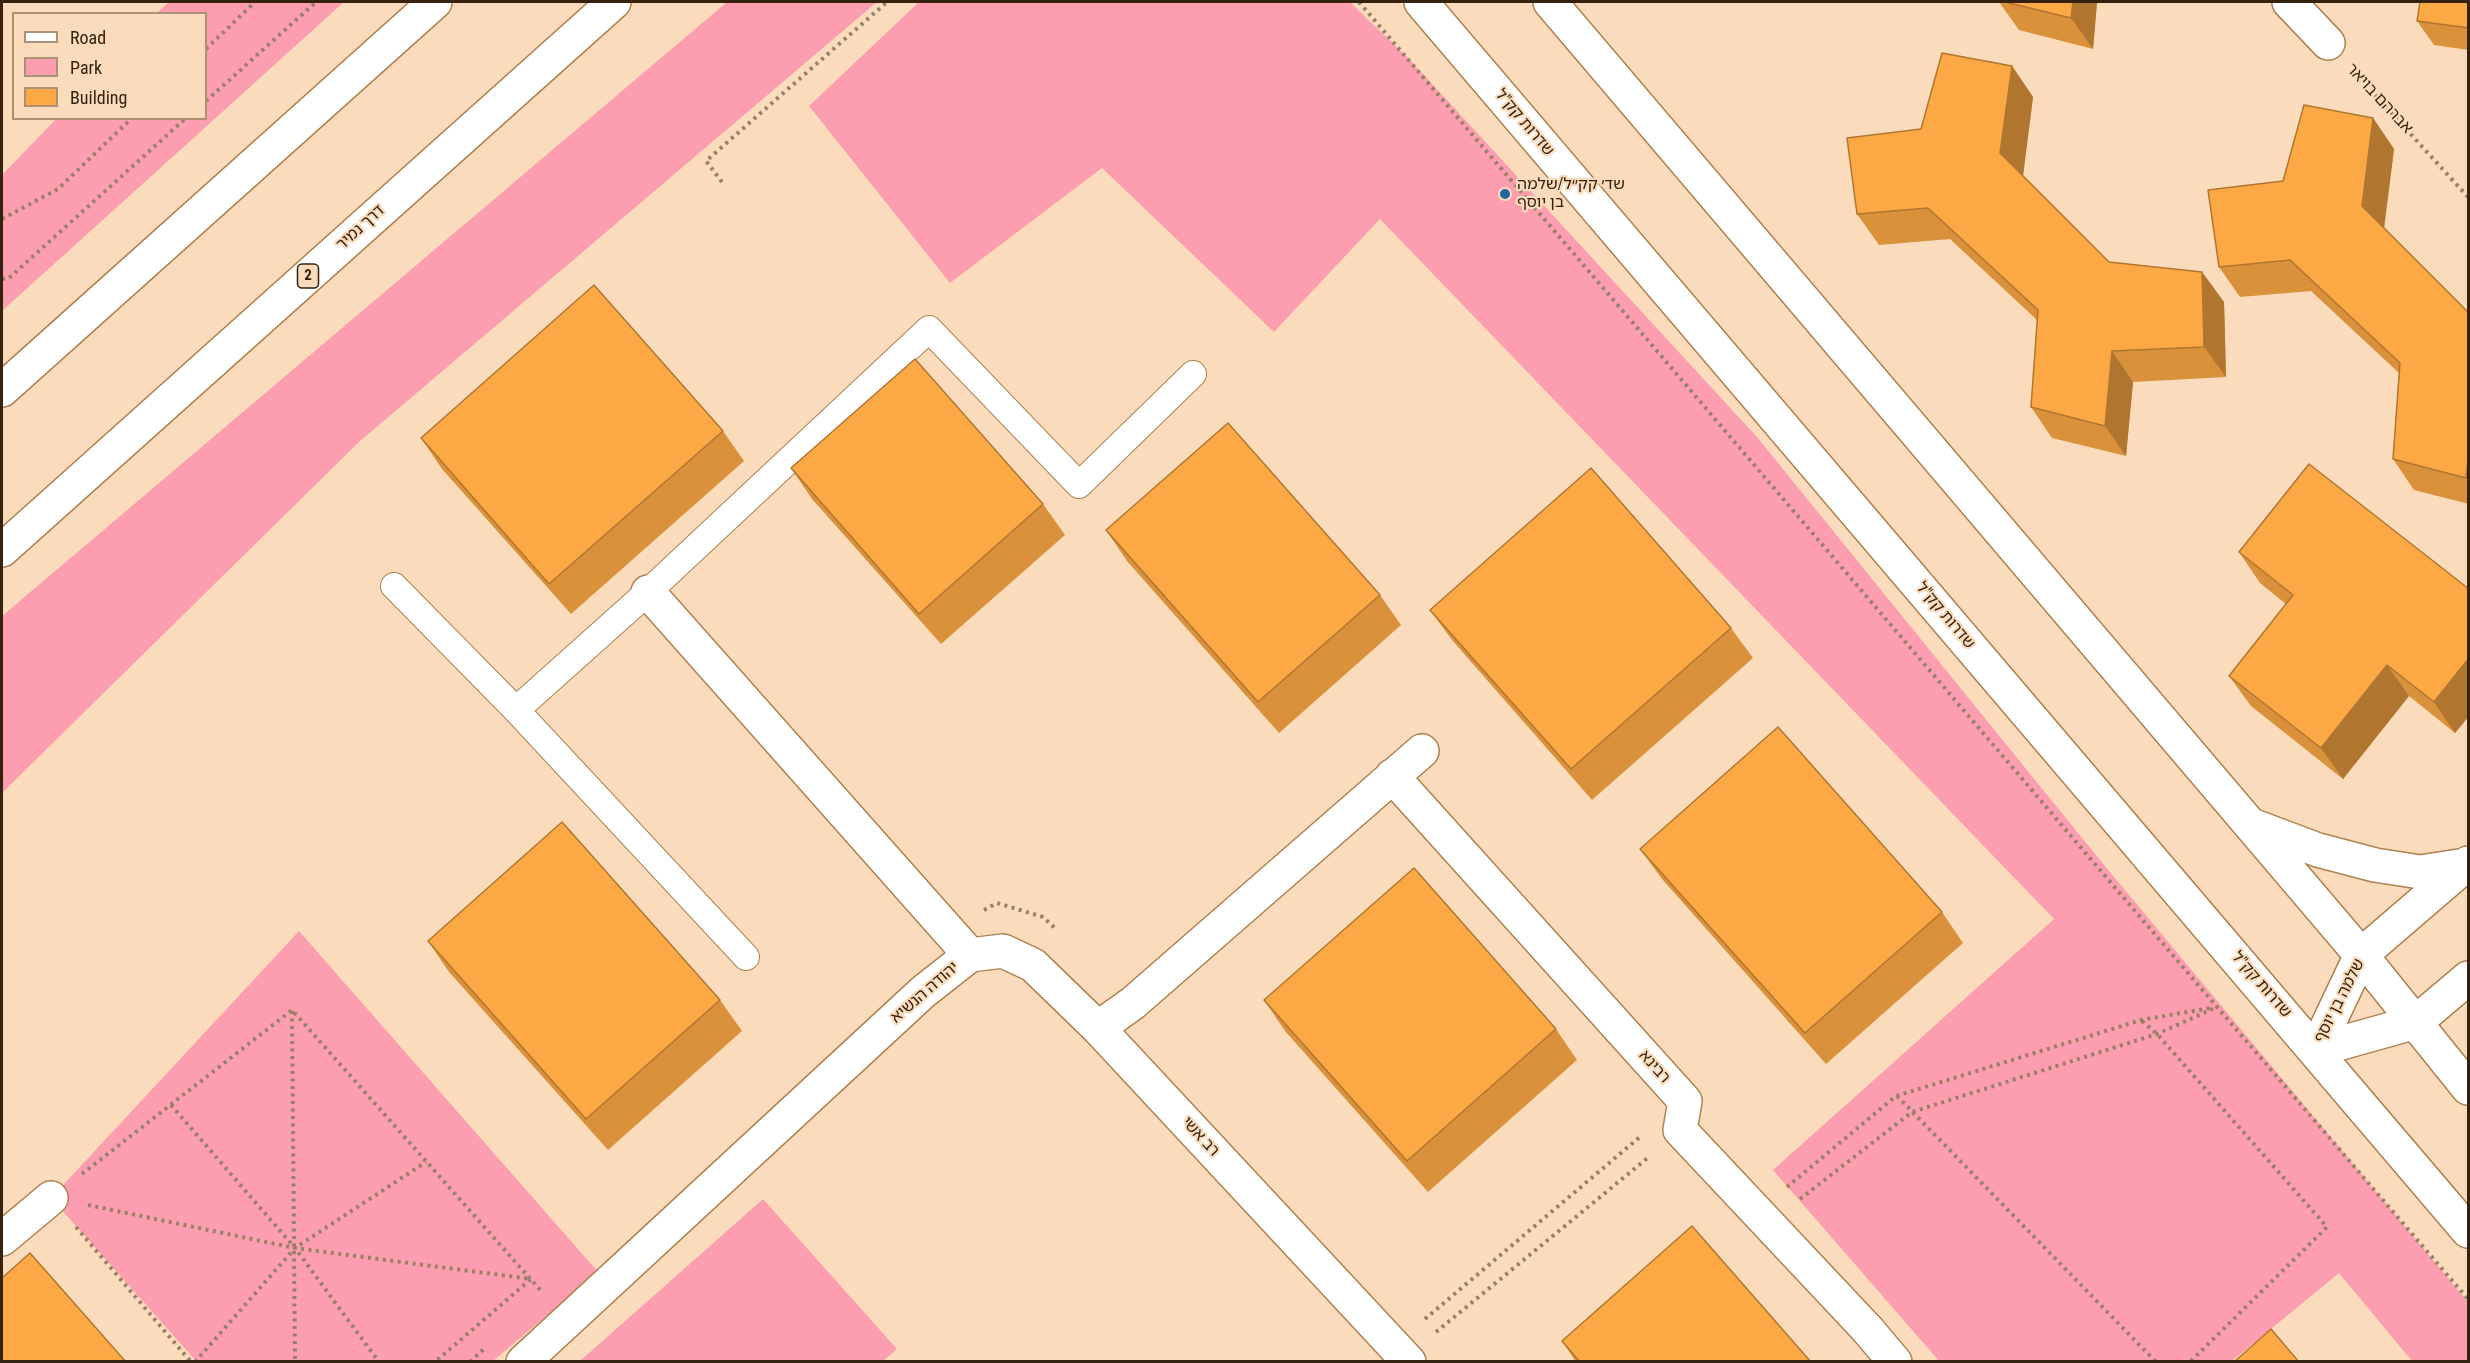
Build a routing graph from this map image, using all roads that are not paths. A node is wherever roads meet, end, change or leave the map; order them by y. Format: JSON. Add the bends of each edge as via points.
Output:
{"nodes":[{"id":1,"x":435,"y":2,"type":"edge"},
{"id":2,"x":614,"y":2,"type":"edge"},
{"id":3,"x":1421,"y":2,"type":"edge"},
{"id":4,"x":1550,"y":2,"type":"edge"},
{"id":5,"x":2289,"y":2,"type":"edge"},
{"id":6,"x":2328,"y":44,"type":"road end"},
{"id":7,"x":1193,"y":374,"type":"dead end"},
{"id":8,"x":2,"y":390,"type":"edge"},
{"id":9,"x":2,"y":550,"type":"edge"},
{"id":10,"x":394,"y":586,"type":"dead end"},
{"id":11,"x":648,"y":592,"type":"junction"},
{"id":12,"x":516,"y":710,"type":"junction"},
{"id":13,"x":1422,"y":751,"type":"dead end"},
{"id":14,"x":1392,"y":776,"type":"junction"},
{"id":15,"x":2251,"y":825,"type":"junction"},
{"id":16,"x":2468,"y":864,"type":"edge"},
{"id":17,"x":960,"y":943,"type":"junction"},
{"id":18,"x":2361,"y":956,"type":"junction"},
{"id":19,"x":746,"y":957,"type":"dead end"},
{"id":20,"x":2469,"y":978,"type":"edge"},
{"id":21,"x":2416,"y":1022,"type":"junction"},
{"id":22,"x":1098,"y":1028,"type":"junction"},
{"id":23,"x":2316,"y":1050,"type":"junction"},
{"id":24,"x":2469,"y":1088,"type":"edge"},
{"id":25,"x":51,"y":1198,"type":"road end"},
{"id":26,"x":2469,"y":1231,"type":"edge"},
{"id":27,"x":2,"y":1239,"type":"edge"},
{"id":28,"x":1408,"y":1360,"type":"edge"},
{"id":29,"x":524,"y":1362,"type":"edge"},
{"id":30,"x":1895,"y":1362,"type":"edge"}],
"edges":[{"from":1,"to":8,"type":"main road"},
{"from":2,"to":9,"type":"main road","name":"דרך נמיר","number":"2"},
{"from":3,"to":23,"type":"main road","name":"שדרות קק\"ל"},
{"from":4,"to":15,"type":"main road"},
{"from":5,"to":6,"type":"main road"},
{"from":7,"to":11,"type":"lane","via":[[1079,485],[929,329]]},
{"from":10,"to":12,"type":"lane"},
{"from":11,"to":12,"type":"lane"},
{"from":11,"to":17,"type":"main road"},
{"from":12,"to":19,"type":"lane"},
{"from":13,"to":14,"type":"main road"},
{"from":14,"to":22,"type":"main road","via":[[1133,1003]]},
{"from":14,"to":30,"type":"main road","name":"רבינא","via":[[1685,1101],[1670,1139],[1762,1218]]},
{"from":15,"to":16,"type":"main road","via":[[2318,850],[2375,865],[2420,872]]},
{"from":15,"to":18,"type":"main road"},
{"from":16,"to":18,"type":"main road","name":"שלמה בן יוסף"},
{"from":17,"to":22,"type":"main road","name":"רב אשי","via":[[1003,951],[1034,965]]},
{"from":17,"to":29,"type":"main road","name":"יהודה הנשיא","via":[[923,992]]},
{"from":18,"to":21,"type":"main road"},
{"from":18,"to":23,"type":"main road","name":"שלמה בן יוסף"},
{"from":20,"to":21,"type":"main road","name":"שלמה בן יוסף"},
{"from":21,"to":23,"type":"main road","name":"שלמה בן יוסף"},
{"from":21,"to":24,"type":"main road"},
{"from":22,"to":28,"type":"main road","name":"רב אשי"},
{"from":23,"to":26,"type":"main road","name":"שדרות קק\"ל"},
{"from":25,"to":27,"type":"main road"}]}
